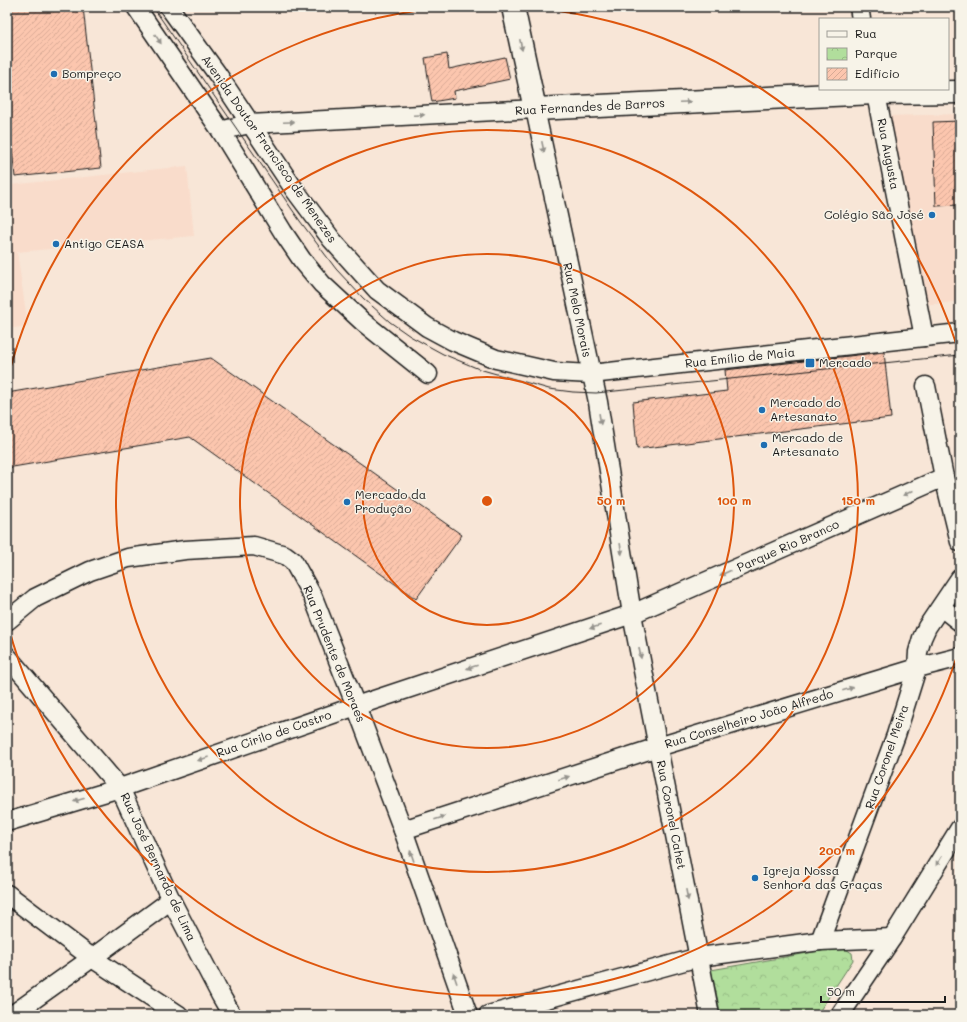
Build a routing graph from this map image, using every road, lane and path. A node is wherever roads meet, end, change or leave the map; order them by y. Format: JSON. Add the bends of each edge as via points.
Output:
{"nodes":[{"id":1,"x":136,"y":7,"type":"edge"},
{"id":2,"x":169,"y":7,"type":"edge"},
{"id":3,"x":514,"y":7,"type":"edge"},
{"id":4,"x":859,"y":7,"type":"edge"},
{"id":5,"x":861,"y":18,"type":"edge"},
{"id":6,"x":875,"y":91,"type":"edge"},
{"id":7,"x":960,"y":92,"type":"edge"},
{"id":8,"x":535,"y":109,"type":"junction"},
{"id":9,"x":250,"y":124,"type":"junction"},
{"id":10,"x":221,"y":131,"type":"junction"},
{"id":11,"x":960,"y":333,"type":"edge"},
{"id":12,"x":924,"y":337,"type":"junction"},
{"id":13,"x":428,"y":374,"type":"dead end"},
{"id":14,"x":591,"y":374,"type":"junction"},
{"id":15,"x":926,"y":386,"type":"dead end"},
{"id":16,"x":944,"y":477,"type":"junction"},
{"id":17,"x":960,"y":542,"type":"edge"},
{"id":18,"x":960,"y":578,"type":"edge"},
{"id":19,"x":941,"y":607,"type":"junction"},
{"id":20,"x":632,"y":614,"type":"junction"},
{"id":21,"x":7,"y":621,"type":"edge"},
{"id":22,"x":960,"y":622,"type":"edge"},
{"id":23,"x":7,"y":656,"type":"edge"},
{"id":24,"x":960,"y":657,"type":"edge"},
{"id":25,"x":918,"y":668,"type":"junction"},
{"id":26,"x":356,"y":706,"type":"junction"},
{"id":27,"x":658,"y":747,"type":"junction"},
{"id":28,"x":120,"y":788,"type":"junction"},
{"id":29,"x":7,"y":822,"type":"edge"},
{"id":30,"x":960,"y":828,"type":"edge"},
{"id":31,"x":403,"y":830,"type":"junction"},
{"id":32,"x":7,"y":894,"type":"edge"},
{"id":33,"x":171,"y":900,"type":"junction"},
{"id":34,"x":892,"y":938,"type":"junction"},
{"id":35,"x":820,"y":941,"type":"junction"},
{"id":36,"x":699,"y":956,"type":"junction"},
{"id":37,"x":92,"y":958,"type":"junction"},
{"id":38,"x":12,"y":1015,"type":"edge"},
{"id":39,"x":179,"y":1015,"type":"edge"},
{"id":40,"x":232,"y":1015,"type":"edge"},
{"id":41,"x":468,"y":1015,"type":"edge"},
{"id":42,"x":488,"y":1015,"type":"edge"},
{"id":43,"x":710,"y":1015,"type":"edge"},
{"id":44,"x":840,"y":1015,"type":"edge"}],
"edges":[{"from":1,"to":10,"type":"street","one_way":true},
{"from":2,"to":9,"type":"street","name":"Avenida Doutor Francisco de Menezes"},
{"from":3,"to":8,"type":"main road","name":"Rua Melo Morais","one_way":true},
{"from":4,"to":5,"type":"street"},
{"from":6,"to":7,"type":"main road","name":"Rua Fernandes de Barros"},
{"from":8,"to":6,"type":"main road","name":"Rua Fernandes de Barros","one_way":true},
{"from":6,"to":12,"type":"street","name":"Rua Augusta"},
{"from":9,"to":8,"type":"street","name":"Rua Fernandes de Barros","one_way":true},
{"from":8,"to":14,"type":"street","name":"Rua Melo Morais","one_way":true},
{"from":9,"to":10,"type":"street","name":"Rua Fernandes de Barros"},
{"from":9,"to":14,"type":"street","name":"Avenida Doutor Francisco de Menezes","via":[[332,240],[377,290],[427,327],[452,341],[496,359],[554,372]]},
{"from":10,"to":13,"type":"street","via":[[283,232],[322,284],[363,322]]},
{"from":11,"to":12,"type":"street","name":"Rua Emílio de Maia"},
{"from":12,"to":14,"type":"street","name":"Rua Emílio de Maia"},
{"from":14,"to":20,"type":"street","name":"Rua Melo Morais","one_way":true,"via":[[598,402]]},
{"from":15,"to":16,"type":"street"},
{"from":16,"to":17,"type":"street"},
{"from":16,"to":20,"type":"street","name":"Parque Rio Branco","one_way":true},
{"from":18,"to":19,"type":"street","name":"Rua Coronel Meira"},
{"from":19,"to":22,"type":"street"},
{"from":19,"to":25,"type":"street","name":"Rua Coronel Meira","via":[[922,638],[918,652]]},
{"from":20,"to":26,"type":"street","name":"Rua Cirilo de Castro","one_way":true},
{"from":20,"to":27,"type":"street","name":"Rua Coronel Cahet","one_way":true},
{"from":21,"to":26,"type":"street","name":"Rua Prudente de Moraes","via":[[35,598],[90,571],[128,558],[185,550],[254,546],[285,554],[294,561],[313,597]]},
{"from":23,"to":28,"type":"street","name":"Rua José Bernardo de Lima"},
{"from":24,"to":25,"type":"street","name":"Rua Conselheiro João Alfredo"},
{"from":27,"to":25,"type":"street","name":"Rua Conselheiro João Alfredo","one_way":true},
{"from":25,"to":35,"type":"street","name":"Rua Coronel Meira"},
{"from":26,"to":28,"type":"street","name":"Rua Cirilo de Castro","one_way":true},
{"from":26,"to":31,"type":"street","name":"Rua Prudente de Moraes"},
{"from":31,"to":27,"type":"street","name":"Rua Conselheiro João Alfredo","one_way":true},
{"from":27,"to":36,"type":"street","name":"Rua Coronel Cahet","one_way":true},
{"from":28,"to":29,"type":"street","name":"Rua Cirilo de Castro","one_way":true},
{"from":28,"to":33,"type":"street","name":"Rua José Bernardo de Lima"},
{"from":30,"to":34,"type":"street","one_way":true},
{"from":41,"to":31,"type":"street","name":"Rua Prudente de Moraes","one_way":true},
{"from":32,"to":37,"type":"street"},
{"from":33,"to":37,"type":"street"},
{"from":33,"to":40,"type":"street","name":"Rua José Bernardo de Lima"},
{"from":34,"to":35,"type":"street"},
{"from":34,"to":44,"type":"street"},
{"from":35,"to":36,"type":"street"},
{"from":36,"to":42,"type":"street"},
{"from":36,"to":43,"type":"street","name":"Rua Coronel Cahet"},
{"from":37,"to":38,"type":"street"},
{"from":37,"to":39,"type":"street"}]}
